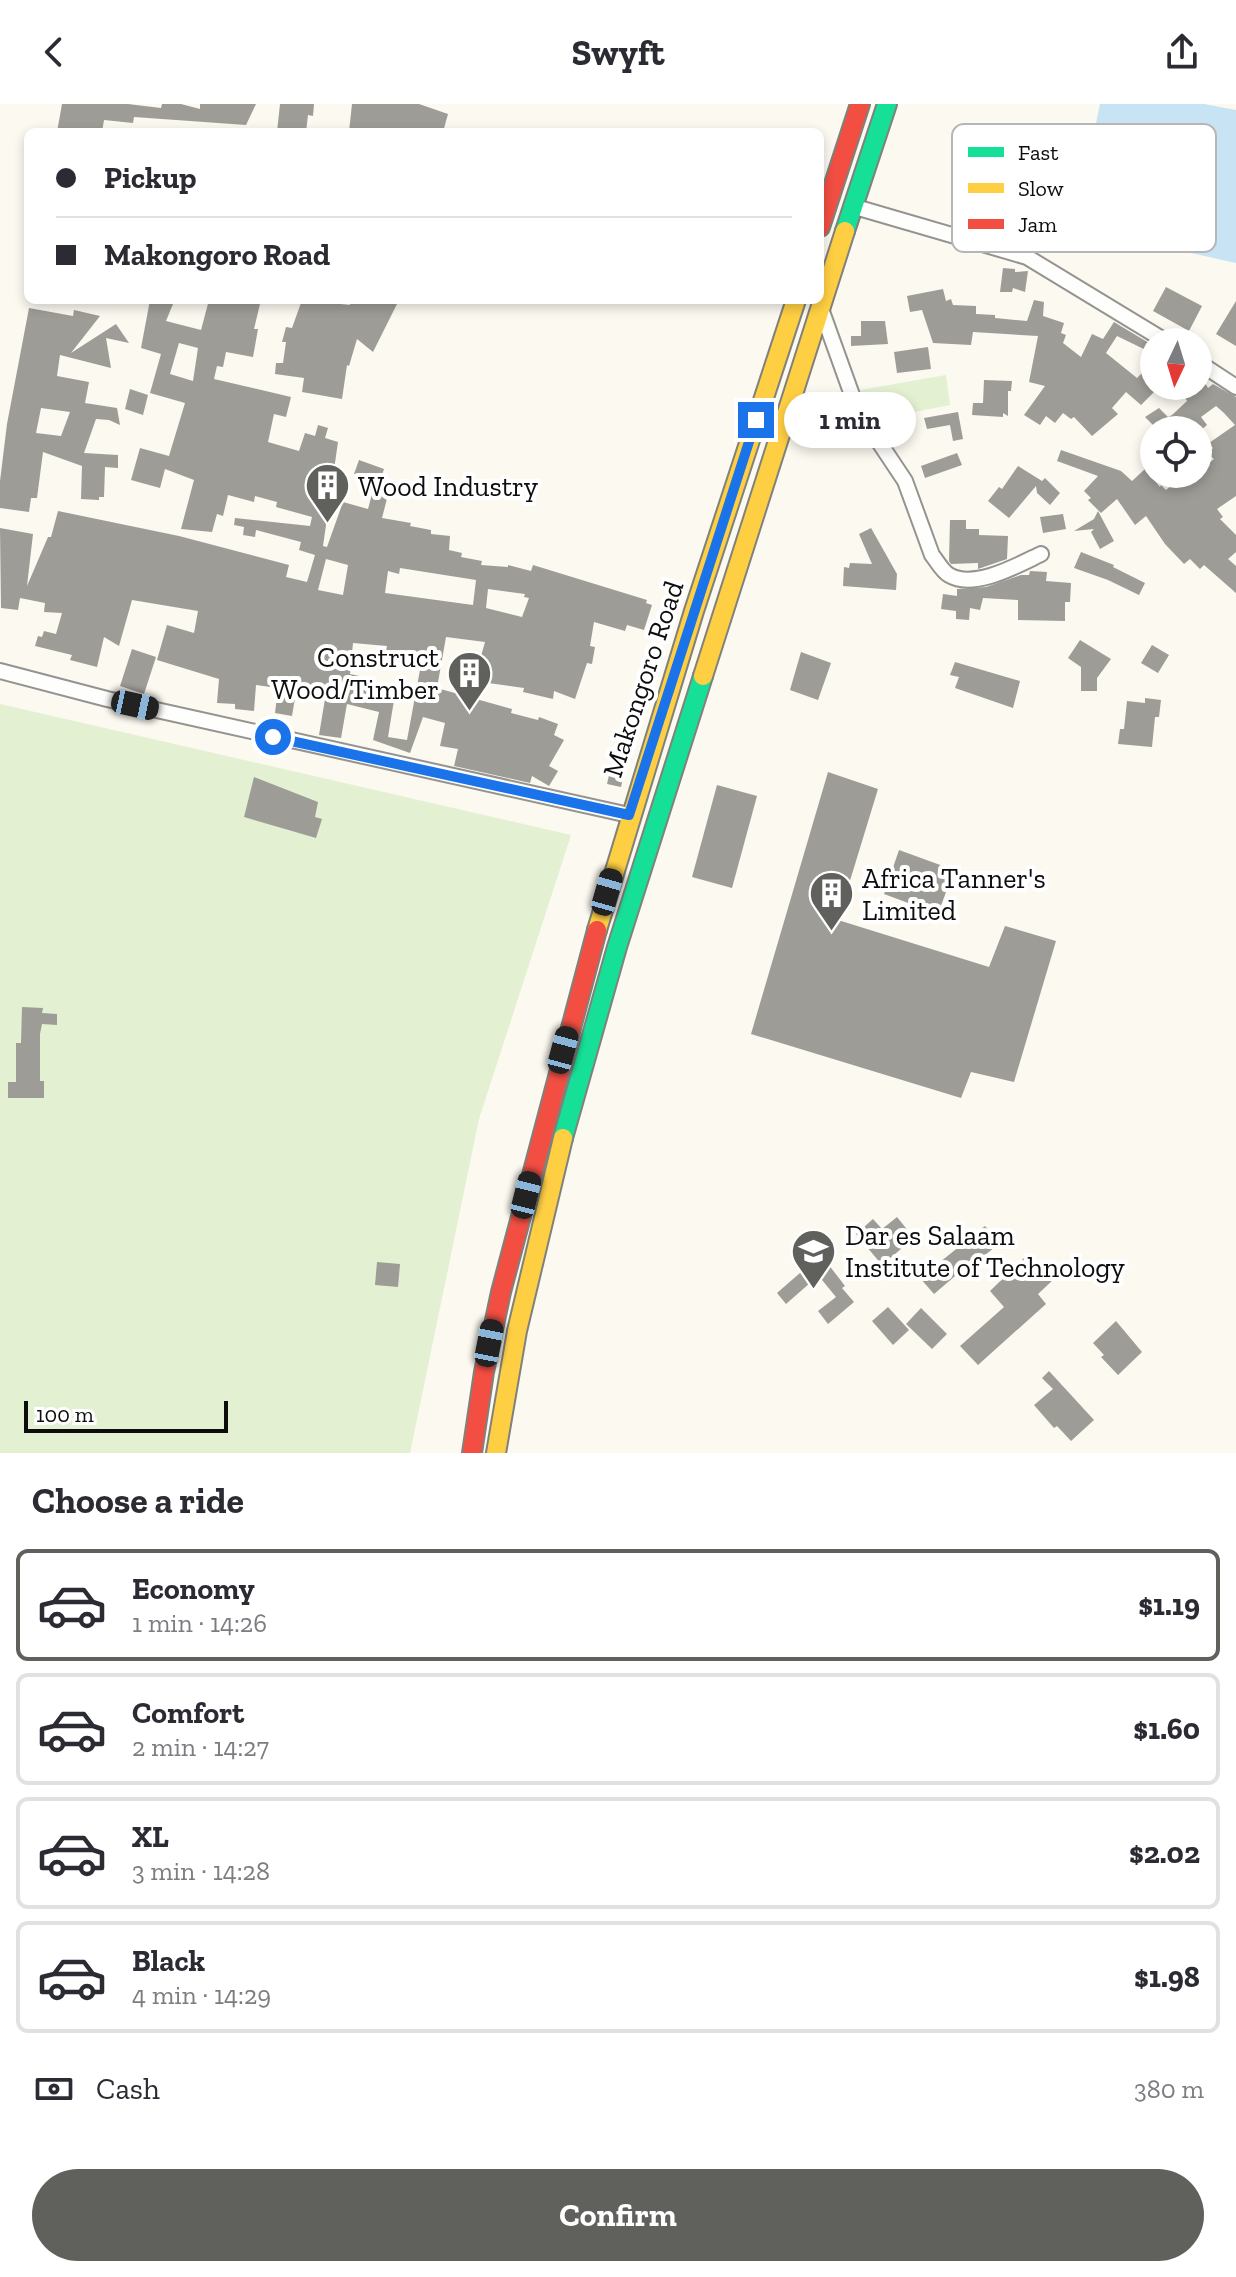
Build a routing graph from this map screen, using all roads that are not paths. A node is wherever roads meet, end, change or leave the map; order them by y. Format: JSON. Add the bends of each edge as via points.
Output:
{"nodes":[{"id":1,"x":860,"y":104,"type":"edge"},
{"id":2,"x":887,"y":104,"type":"edge"},
{"id":3,"x":852,"y":206,"type":"junction"},
{"id":4,"x":824,"y":215,"type":"edge"},
{"id":5,"x":952,"y":235,"type":"edge"},
{"id":6,"x":1010,"y":252,"type":"edge"},
{"id":7,"x":824,"y":290,"type":"edge"},
{"id":8,"x":795,"y":304,"type":"edge"},
{"id":9,"x":819,"y":305,"type":"joint"},
{"id":10,"x":1144,"y":328,"type":"edge"},
{"id":11,"x":1212,"y":371,"type":"edge"},
{"id":12,"x":1236,"y":387,"type":"edge"},
{"id":13,"x":1041,"y":554,"type":"dead end"},
{"id":14,"x":0,"y":671,"type":"edge"},
{"id":15,"x":629,"y":815,"type":"junction"},
{"id":16,"x":472,"y":1453,"type":"edge"},
{"id":17,"x":496,"y":1453,"type":"edge"}],
"edges":[{"from":1,"to":4,"type":"main road"},
{"from":2,"to":3,"type":"main road","name":"Makongoro Road"},
{"from":3,"to":5,"type":"street"},
{"from":3,"to":7,"type":"main road","name":"Makongoro Road"},
{"from":6,"to":10,"type":"street","via":[[1027,257]]},
{"from":8,"to":15,"type":"main road","name":"Makongoro Road"},
{"from":9,"to":13,"type":"street","via":[[852,395],[905,481],[939,565],[949,575],[984,578]]},
{"from":9,"to":17,"type":"main road","name":"Makongoro Road","via":[[566,1124],[509,1369]]},
{"from":11,"to":12,"type":"street"},
{"from":14,"to":15,"type":"street"},
{"from":15,"to":16,"type":"main road","name":"Makongoro Road","via":[[494,1317]]}]}
